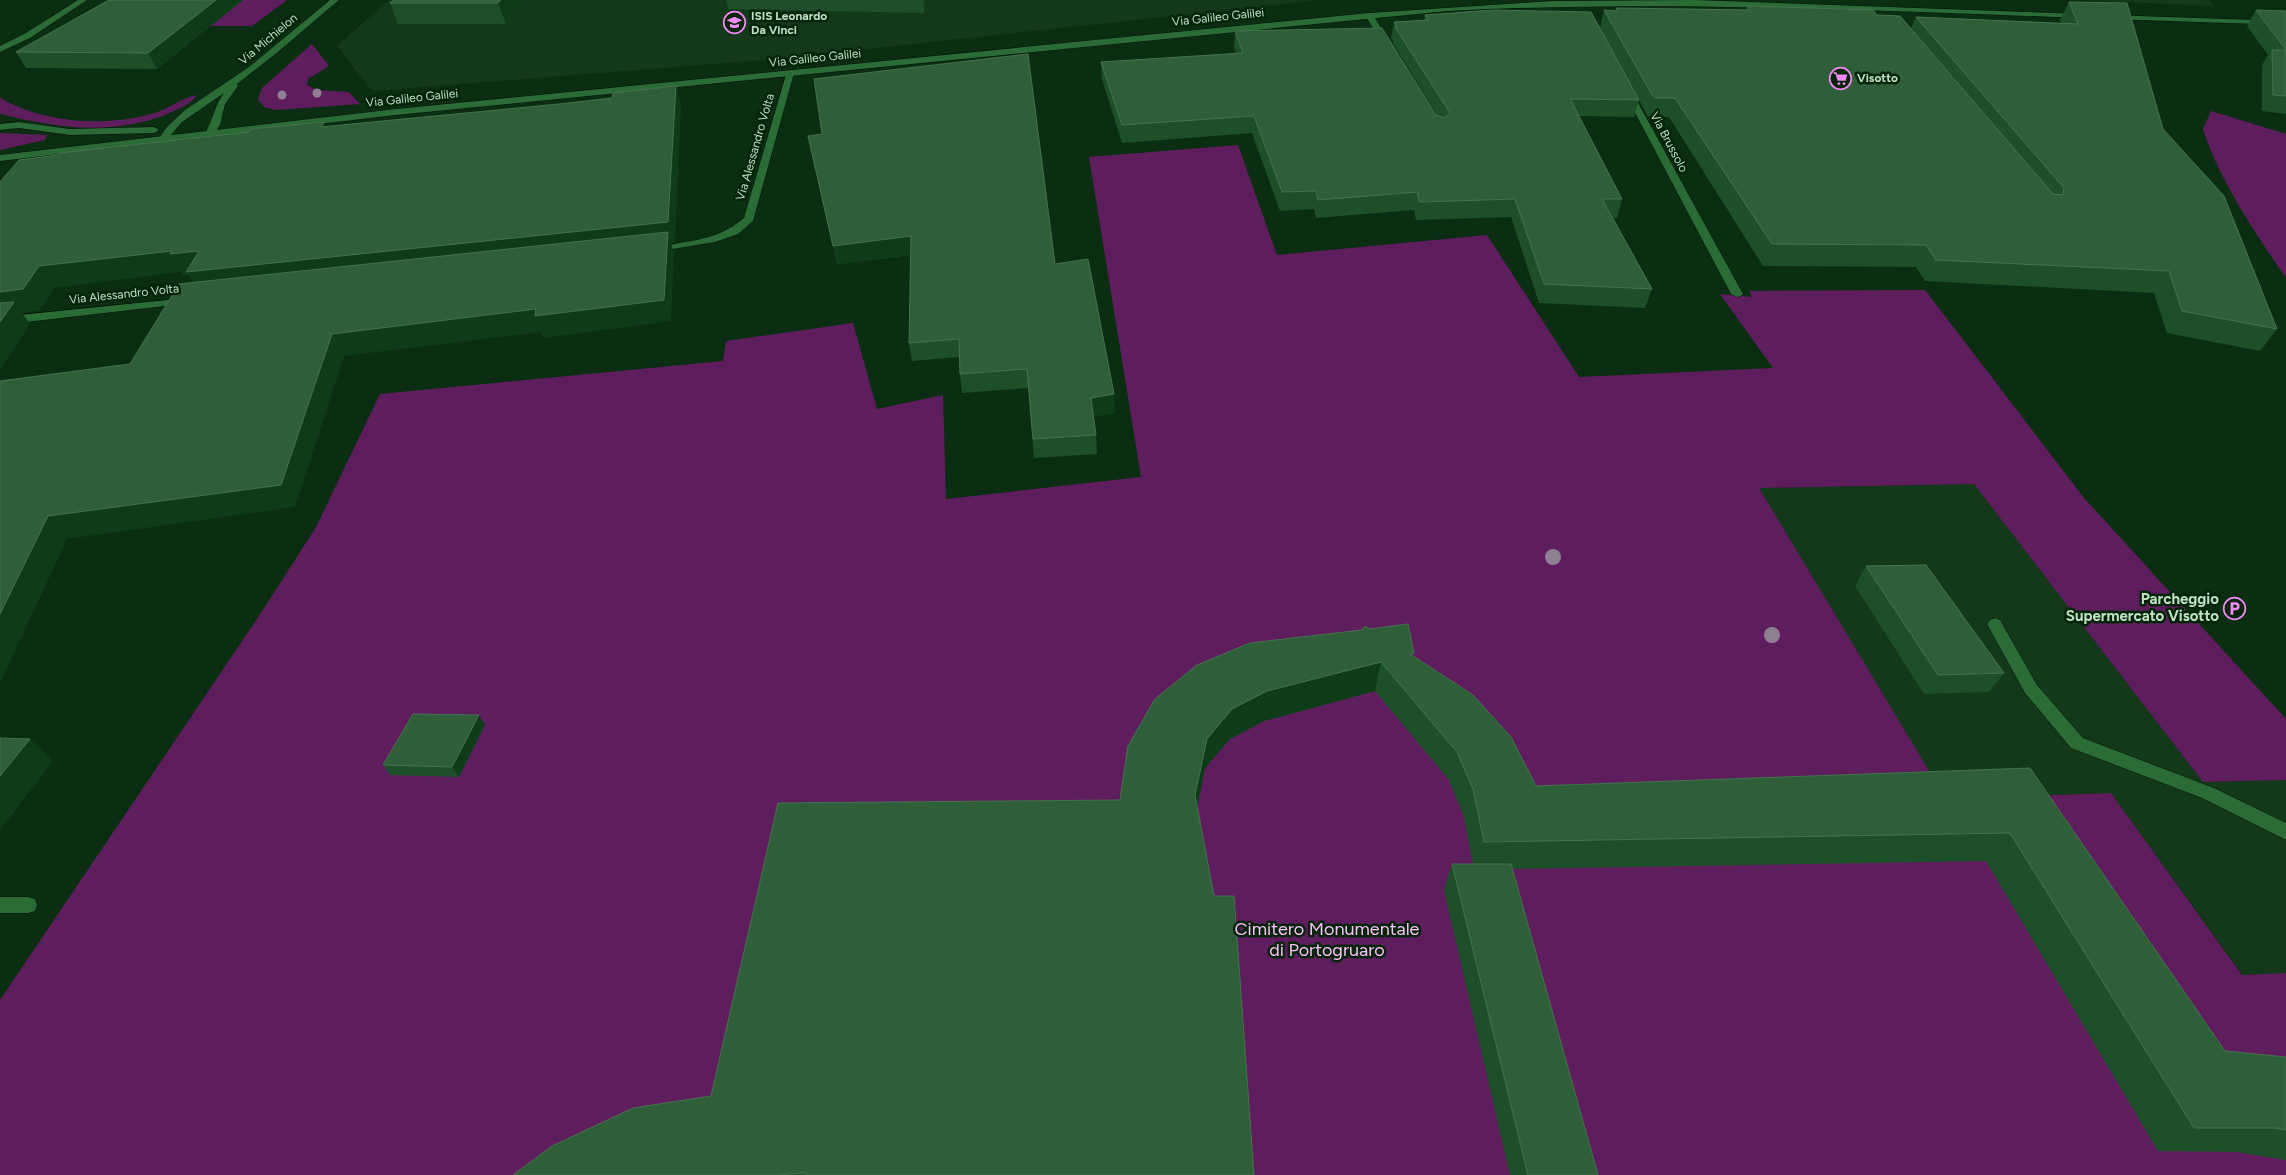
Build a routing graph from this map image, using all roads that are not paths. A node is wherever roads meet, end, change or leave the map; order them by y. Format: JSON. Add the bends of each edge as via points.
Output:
{"nodes":[{"id":1,"x":82,"y":0,"type":"edge"},
{"id":2,"x":335,"y":0,"type":"edge"},
{"id":3,"x":1879,"y":9,"type":"junction"},
{"id":4,"x":1369,"y":15,"type":"junction"},
{"id":5,"x":2089,"y":16,"type":"edge"},
{"id":6,"x":1886,"y":17,"type":"edge"},
{"id":7,"x":2099,"y":17,"type":"edge"},
{"id":8,"x":2286,"y":23,"type":"edge"},
{"id":9,"x":27,"y":36,"type":"junction"},
{"id":10,"x":0,"y":39,"type":"edge"},
{"id":11,"x":0,"y":48,"type":"edge"},
{"id":12,"x":1394,"y":56,"type":"edge"},
{"id":13,"x":790,"y":73,"type":"junction"},
{"id":14,"x":240,"y":79,"type":"junction"},
{"id":15,"x":1621,"y":79,"type":"edge"},
{"id":16,"x":0,"y":121,"type":"edge"},
{"id":17,"x":305,"y":122,"type":"junction"},
{"id":18,"x":215,"y":125,"type":"junction"},
{"id":19,"x":20,"y":126,"type":"junction"},
{"id":20,"x":0,"y":127,"type":"edge"},
{"id":21,"x":169,"y":129,"type":"junction"},
{"id":22,"x":208,"y":135,"type":"junction"},
{"id":23,"x":163,"y":139,"type":"junction"},
{"id":24,"x":60,"y":151,"type":"junction"},
{"id":25,"x":0,"y":158,"type":"edge"},
{"id":26,"x":0,"y":169,"type":"edge"},
{"id":27,"x":640,"y":252,"type":"edge"},
{"id":28,"x":1737,"y":294,"type":"dead end"},
{"id":29,"x":197,"y":300,"type":"edge"},
{"id":30,"x":0,"y":321,"type":"edge"},
{"id":31,"x":1995,"y":624,"type":"dead end"},
{"id":32,"x":2286,"y":832,"type":"edge"},
{"id":33,"x":0,"y":905,"type":"edge"},
{"id":34,"x":28,"y":905,"type":"dead end"}],
"edges":[{"from":1,"to":9,"type":"street"},
{"from":2,"to":14,"type":"street","name":"Via Michielon"},
{"from":3,"to":4,"type":"street","name":"Via Galileo Galilei","via":[[1695,3],[1467,7]]},
{"from":3,"to":5,"type":"street","name":"Via Galileo Galilei"},
{"from":3,"to":6,"type":"street"},
{"from":4,"to":12,"type":"street"},
{"from":4,"to":13,"type":"street","name":"Via Galileo Galilei"},
{"from":7,"to":8,"type":"street"},
{"from":9,"to":10,"type":"street"},
{"from":9,"to":11,"type":"street"},
{"from":13,"to":17,"type":"street","name":"Via Galileo Galilei"},
{"from":13,"to":27,"type":"street","name":"Via Alessandro Volta","via":[[749,219],[734,232],[711,240]]},
{"from":14,"to":18,"type":"street","name":"Via Michielon","via":[[220,104]]},
{"from":14,"to":21,"type":"street","name":"Via Michielon","via":[[200,103]]},
{"from":15,"to":28,"type":"street","name":"Via Brussolo"},
{"from":16,"to":19,"type":"street"},
{"from":17,"to":18,"type":"street","name":"Via Galileo Galilei"},
{"from":17,"to":22,"type":"street","name":"Via Galileo Galilei"},
{"from":18,"to":21,"type":"street","name":"Via Galileo Galilei"},
{"from":18,"to":22,"type":"street","name":"Via Michielon"},
{"from":19,"to":20,"type":"street","name":"Via Galileo Galilei"},
{"from":19,"to":21,"type":"street","name":"Via Galileo Galilei","via":[[70,132]]},
{"from":21,"to":23,"type":"street","name":"Via Michielon"},
{"from":22,"to":23,"type":"street","name":"Via Galileo Galilei"},
{"from":23,"to":24,"type":"street","name":"Via Galileo Galilei"},
{"from":24,"to":25,"type":"street","name":"Via Galileo Galilei"},
{"from":24,"to":26,"type":"street"},
{"from":29,"to":30,"type":"street","name":"Via Alessandro Volta"},
{"from":31,"to":32,"type":"street","via":[[2031,689],[2077,743],[2208,792]]},
{"from":33,"to":34,"type":"street"}]}
